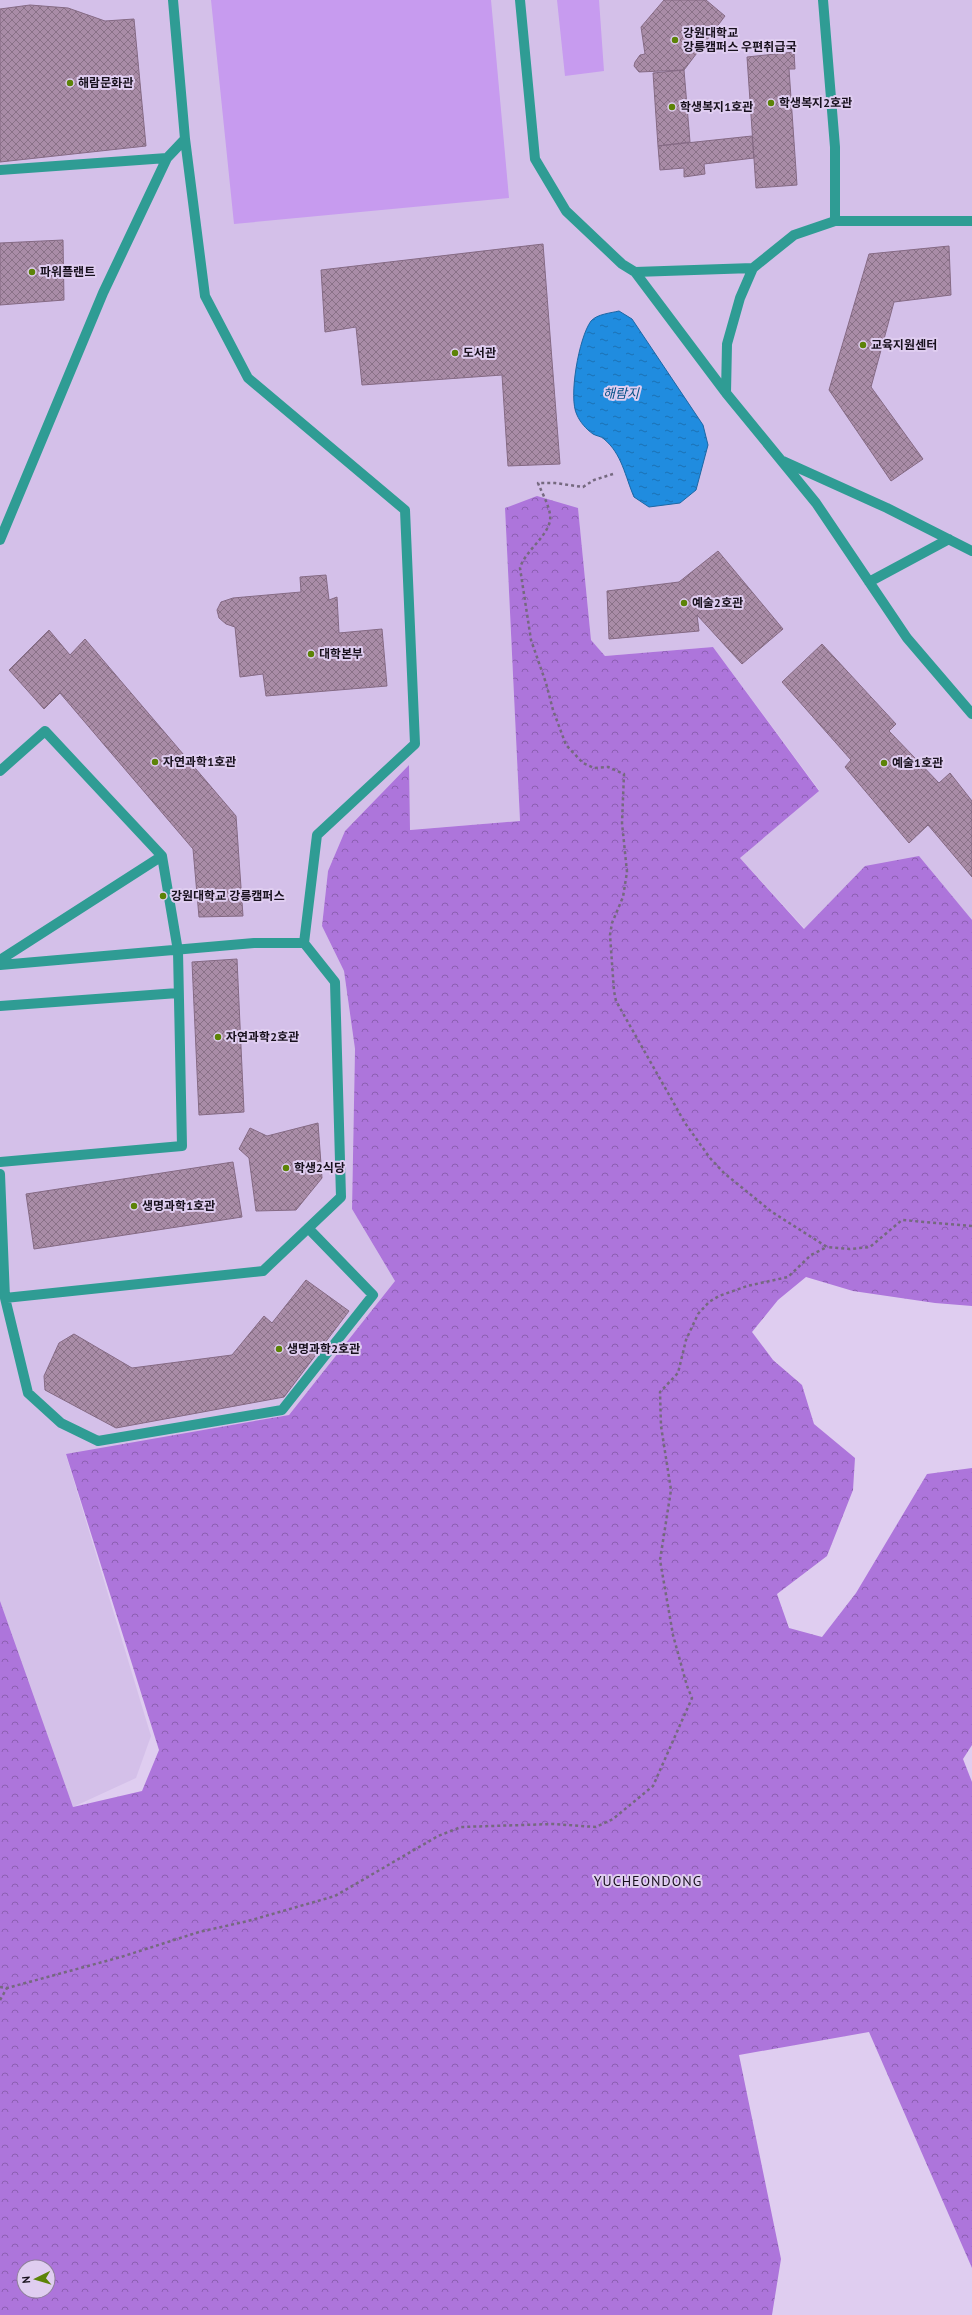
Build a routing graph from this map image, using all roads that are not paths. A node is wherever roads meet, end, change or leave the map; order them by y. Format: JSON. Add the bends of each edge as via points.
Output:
{"nodes":[{"id":1,"x":173,"y":0,"type":"edge"},
{"id":2,"x":520,"y":0,"type":"edge"},
{"id":3,"x":823,"y":0,"type":"edge"},
{"id":4,"x":185,"y":139,"type":"junction"},
{"id":5,"x":167,"y":158,"type":"junction"},
{"id":6,"x":0,"y":170,"type":"edge"},
{"id":7,"x":835,"y":221,"type":"junction"},
{"id":8,"x":972,"y":221,"type":"edge"},
{"id":9,"x":753,"y":268,"type":"junction"},
{"id":10,"x":635,"y":272,"type":"junction"},
{"id":11,"x":726,"y":393,"type":"junction"},
{"id":12,"x":781,"y":460,"type":"junction"},
{"id":13,"x":949,"y":539,"type":"junction"},
{"id":14,"x":0,"y":540,"type":"edge"},
{"id":15,"x":972,"y":551,"type":"edge"},
{"id":16,"x":869,"y":582,"type":"junction"},
{"id":17,"x":972,"y":714,"type":"edge"},
{"id":18,"x":0,"y":770,"type":"edge"},
{"id":19,"x":162,"y":856,"type":"junction"},
{"id":20,"x":304,"y":943,"type":"junction"},
{"id":21,"x":178,"y":951,"type":"junction"},
{"id":22,"x":0,"y":960,"type":"edge"},
{"id":23,"x":0,"y":965,"type":"edge"},
{"id":24,"x":178,"y":993,"type":"junction"},
{"id":25,"x":0,"y":1006,"type":"edge"},
{"id":26,"x":0,"y":1162,"type":"edge"},
{"id":27,"x":0,"y":1174,"type":"edge"},
{"id":28,"x":308,"y":1228,"type":"junction"},
{"id":29,"x":6,"y":1298,"type":"junction"}],
"edges":[{"from":1,"to":4,"type":"lane"},
{"from":2,"to":10,"type":"lane","via":[[535,159],[566,210],[622,264]]},
{"from":3,"to":7,"type":"lane","via":[[835,147]]},
{"from":4,"to":5,"type":"lane"},
{"from":4,"to":20,"type":"lane","via":[[204,296],[248,378],[404,510],[416,744],[317,835]]},
{"from":5,"to":6,"type":"lane"},
{"from":5,"to":14,"type":"lane","via":[[103,293]]},
{"from":7,"to":8,"type":"lane"},
{"from":7,"to":9,"type":"lane","via":[[794,235]]},
{"from":9,"to":10,"type":"lane"},
{"from":9,"to":11,"type":"lane","via":[[740,298],[727,344]]},
{"from":10,"to":11,"type":"lane"},
{"from":11,"to":12,"type":"lane"},
{"from":12,"to":13,"type":"lane"},
{"from":12,"to":16,"type":"lane","via":[[816,503]]},
{"from":13,"to":15,"type":"lane"},
{"from":13,"to":16,"type":"lane"},
{"from":16,"to":17,"type":"lane","via":[[907,638]]},
{"from":18,"to":19,"type":"lane","via":[[45,731]]},
{"from":19,"to":21,"type":"lane"},
{"from":19,"to":22,"type":"lane"},
{"from":20,"to":21,"type":"lane","via":[[254,944]]},
{"from":20,"to":28,"type":"lane","via":[[335,982],[341,1197]]},
{"from":21,"to":23,"type":"lane"},
{"from":21,"to":24,"type":"lane"},
{"from":24,"to":25,"type":"lane"},
{"from":24,"to":26,"type":"lane","via":[[182,1146]]},
{"from":27,"to":29,"type":"lane"},
{"from":28,"to":29,"type":"lane","via":[[263,1271]]},
{"from":28,"to":29,"type":"lane","via":[[373,1295],[282,1410],[98,1441],[61,1423],[28,1393]]}]}
